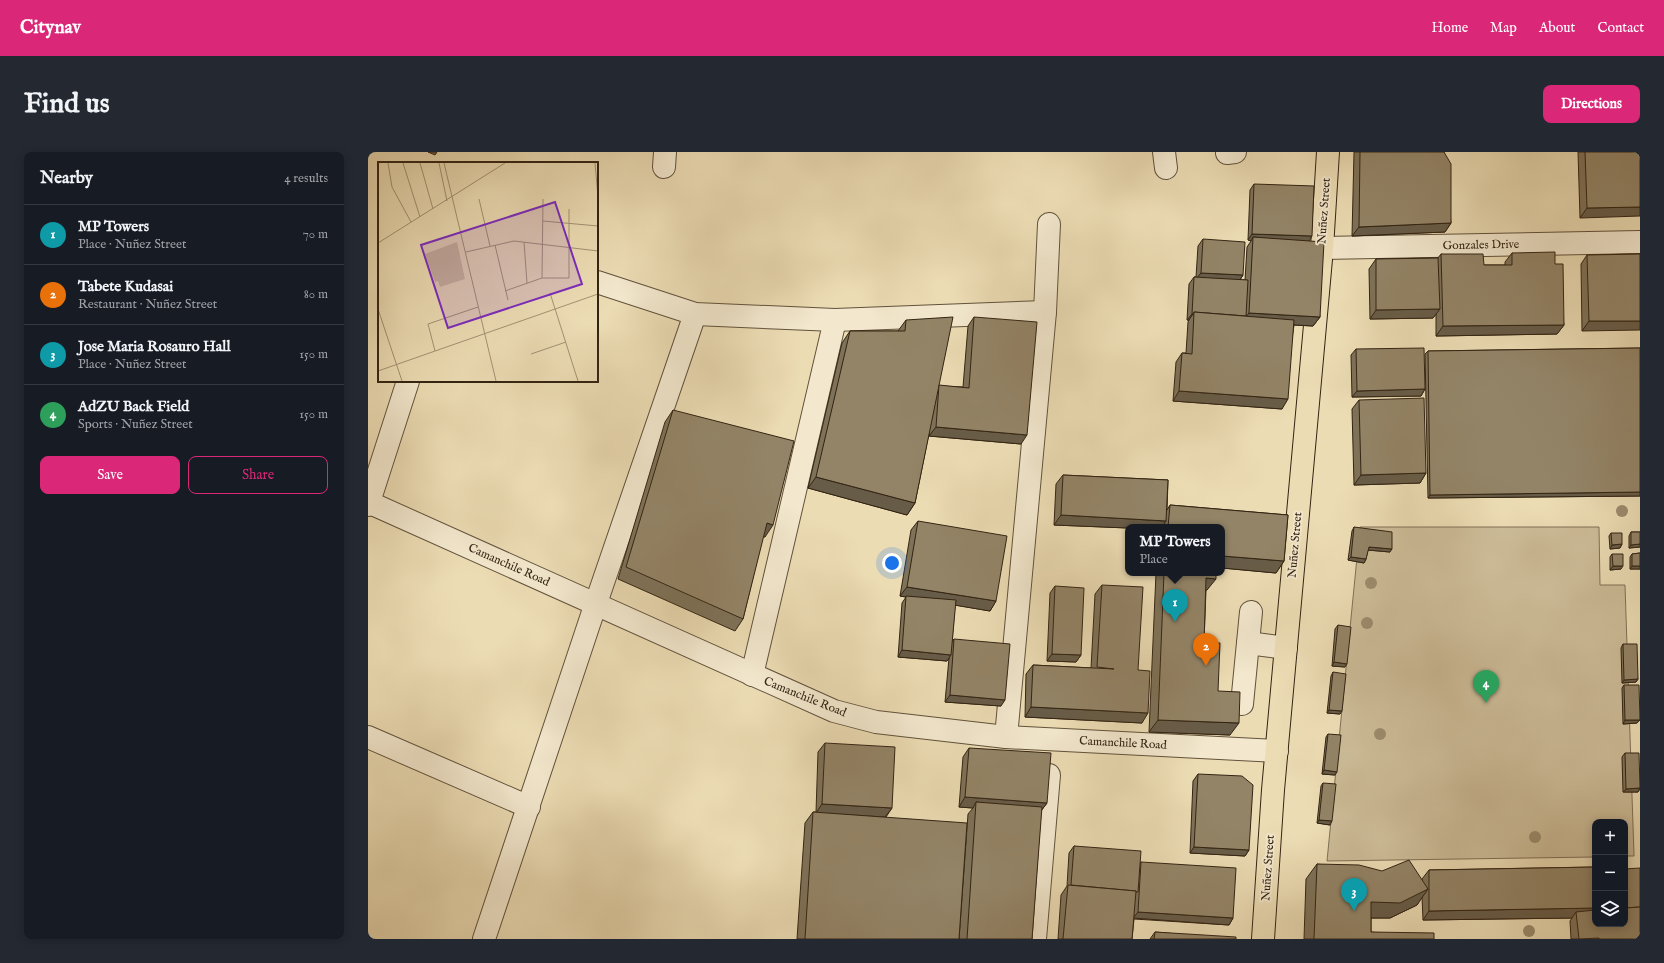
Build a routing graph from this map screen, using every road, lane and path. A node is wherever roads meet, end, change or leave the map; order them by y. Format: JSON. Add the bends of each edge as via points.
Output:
{"nodes":[{"id":1,"x":1328,"y":152,"type":"edge"},
{"id":2,"x":1049,"y":224,"type":"dead end"},
{"id":3,"x":1640,"y":242,"type":"edge"},
{"id":4,"x":1322,"y":248,"type":"junction"},
{"id":5,"x":598,"y":282,"type":"edge"},
{"id":6,"x":1045,"y":312,"type":"junction"},
{"id":7,"x":695,"y":314,"type":"junction"},
{"id":8,"x":836,"y":320,"type":"junction"},
{"id":9,"x":408,"y":382,"type":"edge"},
{"id":10,"x":368,"y":503,"type":"edge"},
{"id":11,"x":596,"y":603,"type":"junction"},
{"id":12,"x":1251,"y":612,"type":"dead end"},
{"id":13,"x":1248,"y":643,"type":"junction"},
{"id":14,"x":1286,"y":648,"type":"junction"},
{"id":15,"x":752,"y":675,"type":"junction"},
{"id":16,"x":1242,"y":704,"type":"dead end"},
{"id":17,"x":368,"y":736,"type":"edge"},
{"id":18,"x":1006,"y":736,"type":"junction"},
{"id":19,"x":1052,"y":739,"type":"junction"},
{"id":20,"x":1277,"y":751,"type":"junction"},
{"id":21,"x":528,"y":807,"type":"junction"},
{"id":22,"x":484,"y":939,"type":"edge"},
{"id":23,"x":1035,"y":939,"type":"edge"},
{"id":24,"x":1263,"y":939,"type":"edge"}],
"edges":[{"from":1,"to":4,"type":"main road","name":"Nuñez Street"},
{"from":2,"to":6,"type":"street"},
{"from":3,"to":4,"type":"street","name":"Gonzales Drive"},
{"from":4,"to":14,"type":"main road","name":"Nuñez Street"},
{"from":5,"to":7,"type":"street"},
{"from":6,"to":8,"type":"street"},
{"from":6,"to":18,"type":"street"},
{"from":7,"to":8,"type":"street"},
{"from":7,"to":11,"type":"street"},
{"from":8,"to":15,"type":"street"},
{"from":9,"to":10,"type":"street"},
{"from":10,"to":11,"type":"street","name":"Camanchile Road"},
{"from":11,"to":15,"type":"street","name":"Camanchile Road"},
{"from":11,"to":21,"type":"street"},
{"from":12,"to":13,"type":"street"},
{"from":13,"to":14,"type":"street"},
{"from":13,"to":16,"type":"street"},
{"from":14,"to":20,"type":"main road","name":"Nuñez Street"},
{"from":15,"to":18,"type":"street","name":"Camanchile Road","via":[[834,711],[876,722]]},
{"from":17,"to":21,"type":"street"},
{"from":18,"to":19,"type":"street","name":"Camanchile Road"},
{"from":19,"to":20,"type":"street","name":"Camanchile Road"},
{"from":19,"to":23,"type":"street"},
{"from":20,"to":24,"type":"main road","name":"Nuñez Street"},
{"from":21,"to":22,"type":"street"}]}
